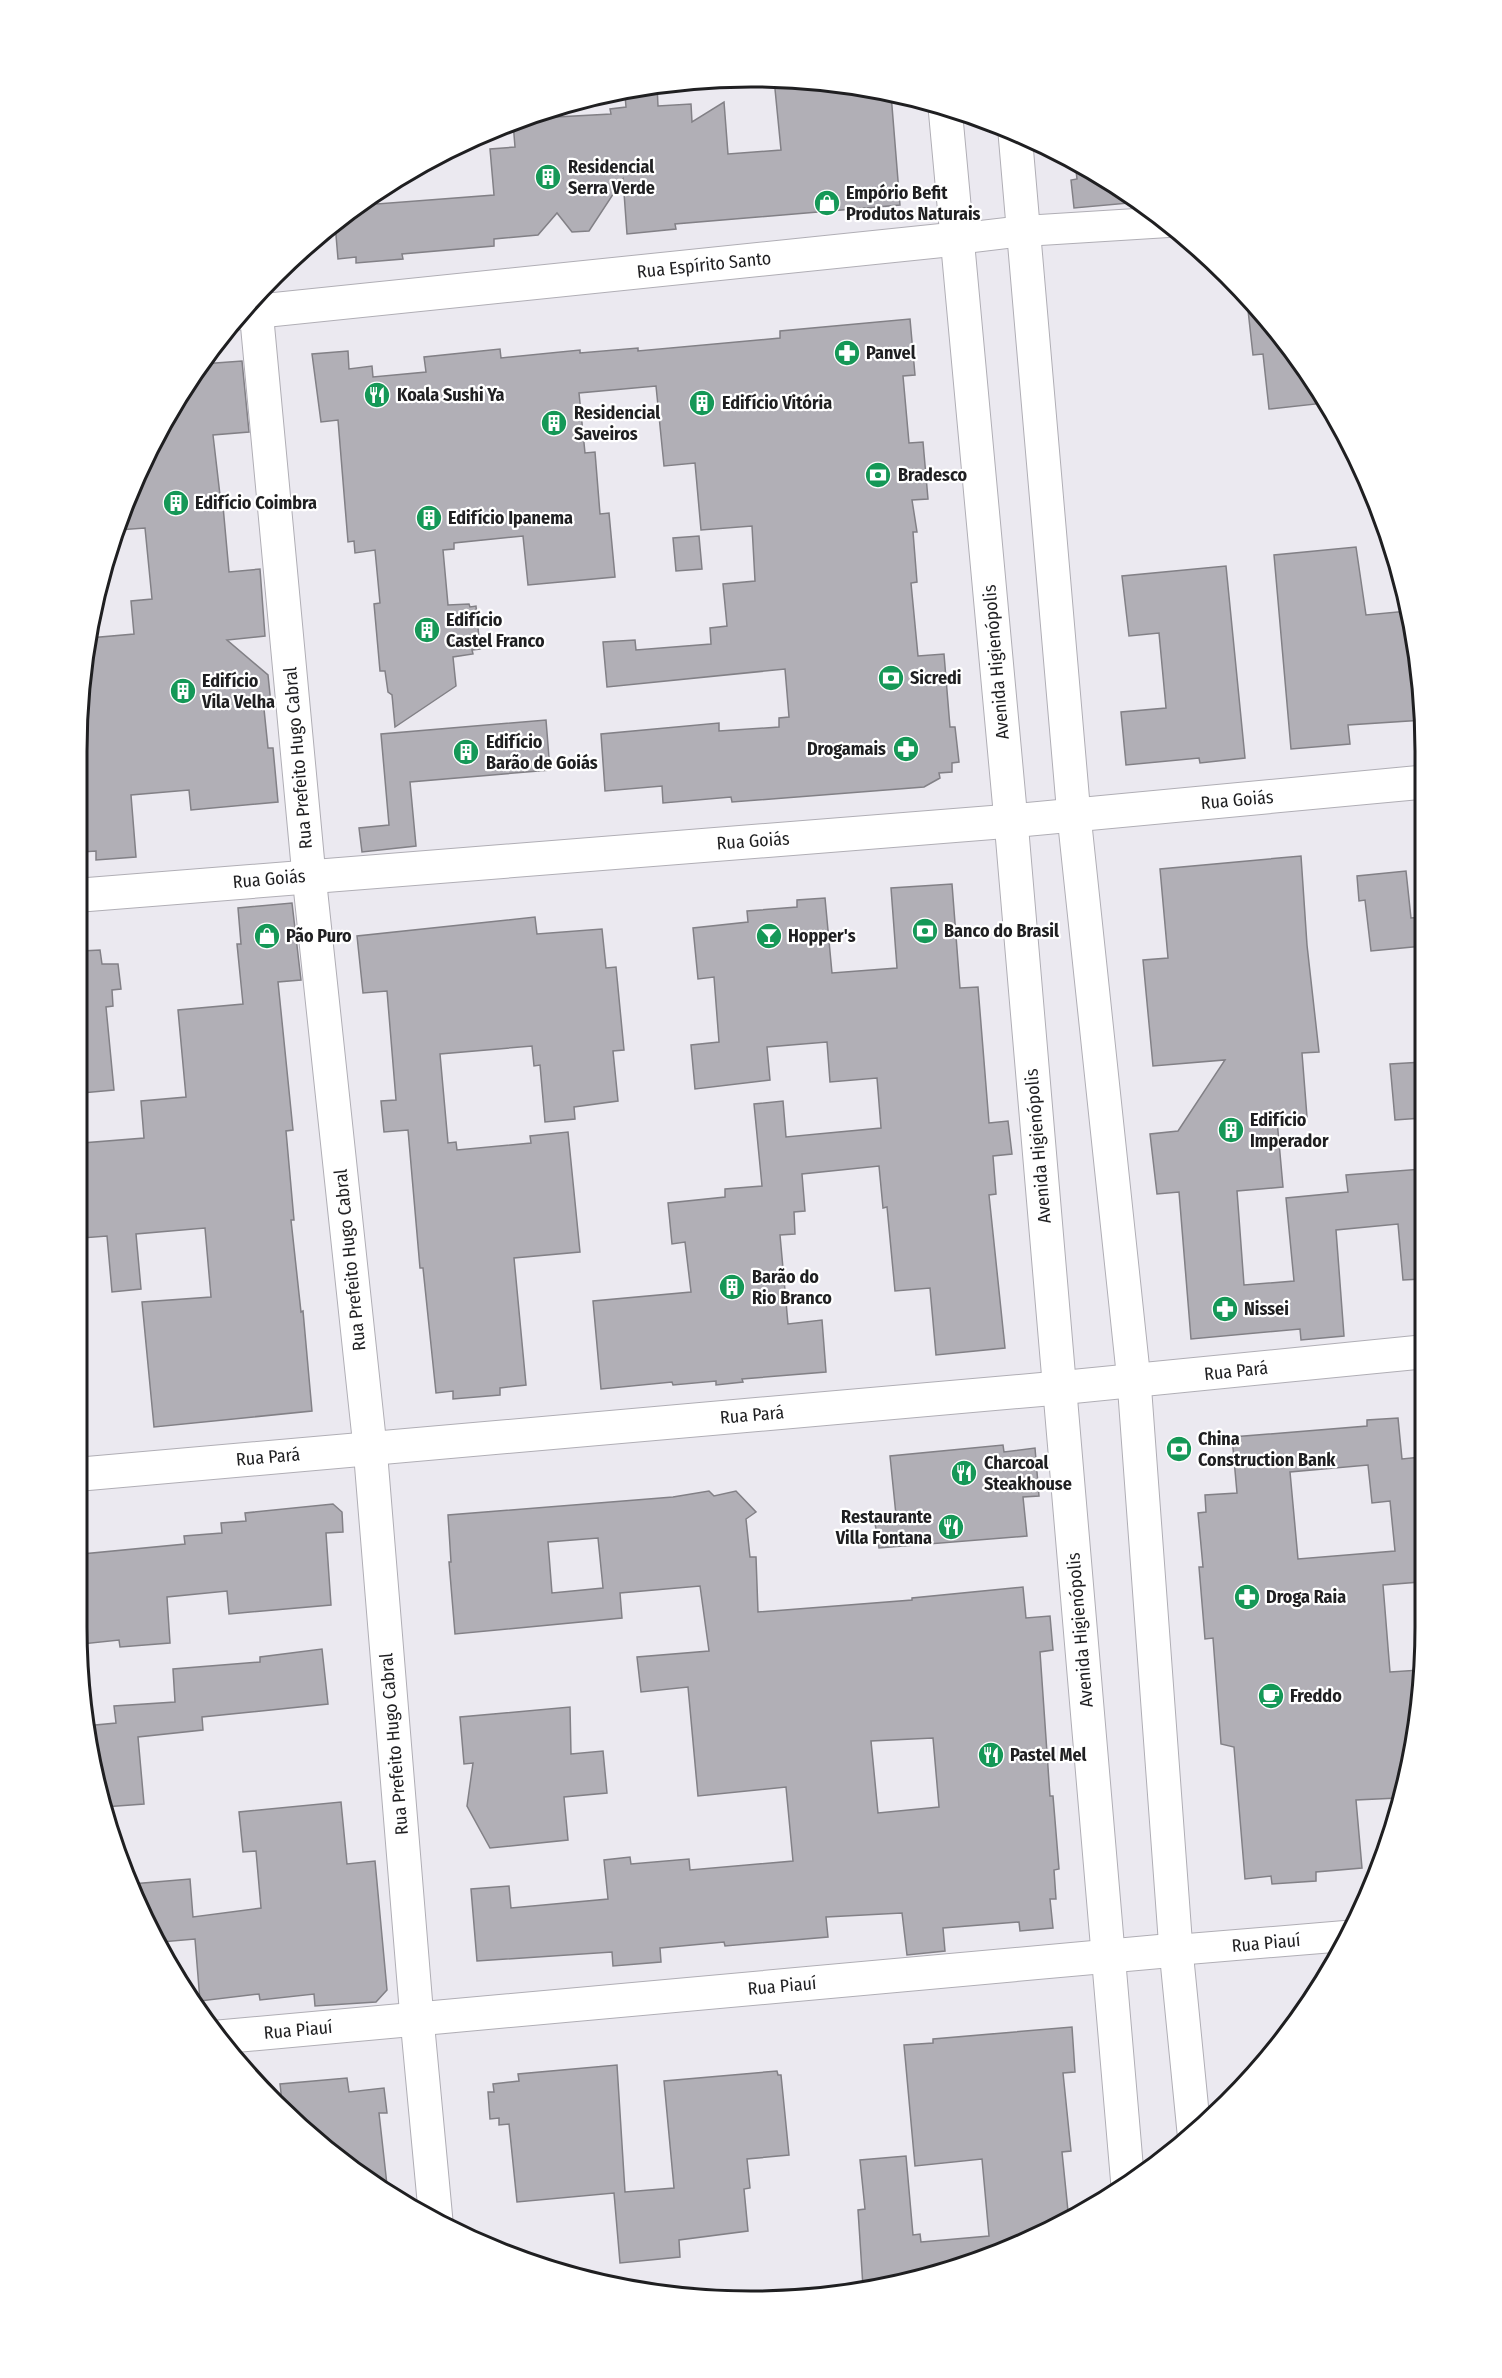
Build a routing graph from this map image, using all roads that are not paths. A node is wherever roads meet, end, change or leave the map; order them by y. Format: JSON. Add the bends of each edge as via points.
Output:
{"nodes":[{"id":1,"x":946,"y":117,"type":"edge"},
{"id":2,"x":1016,"y":143,"type":"edge"},
{"id":3,"x":1153,"y":223,"type":"edge"},
{"id":4,"x":1024,"y":231,"type":"junction"},
{"id":5,"x":956,"y":239,"type":"junction"},
{"id":6,"x":257,"y":307,"type":"edge"},
{"id":7,"x":252,"y":314,"type":"edge"},
{"id":8,"x":1415,"y":783,"type":"edge"},
{"id":9,"x":1074,"y":816,"type":"junction"},
{"id":10,"x":1011,"y":821,"type":"junction"},
{"id":11,"x":309,"y":876,"type":"junction"},
{"id":12,"x":87,"y":895,"type":"edge"},
{"id":13,"x":1415,"y":1353,"type":"edge"},
{"id":14,"x":1134,"y":1381,"type":"junction"},
{"id":15,"x":1058,"y":1388,"type":"junction"},
{"id":16,"x":370,"y":1448,"type":"junction"},
{"id":17,"x":87,"y":1474,"type":"edge"},
{"id":18,"x":1338,"y":1937,"type":"edge"},
{"id":19,"x":1176,"y":1950,"type":"junction"},
{"id":20,"x":1108,"y":1956,"type":"junction"},
{"id":21,"x":417,"y":2019,"type":"junction"},
{"id":22,"x":228,"y":2036,"type":"edge"},
{"id":23,"x":1193,"y":2122,"type":"edge"},
{"id":24,"x":1127,"y":2174,"type":"edge"},
{"id":25,"x":435,"y":2211,"type":"edge"}],
"edges":[{"from":1,"to":5,"type":"main road","name":"Avenida Higienópolis"},
{"from":2,"to":4,"type":"main road"},
{"from":3,"to":4,"type":"street","name":"Rua Espírito Santo"},
{"from":4,"to":5,"type":"street","name":"Rua Espírito Santo"},
{"from":4,"to":9,"type":"main road"},
{"from":5,"to":6,"type":"main road","name":"Rua Espírito Santo"},
{"from":5,"to":10,"type":"main road","name":"Avenida Higienópolis"},
{"from":7,"to":11,"type":"main road","name":"Rua Prefeito Hugo Cabral"},
{"from":8,"to":9,"type":"main road","name":"Rua Goiás"},
{"from":9,"to":10,"type":"main road","name":"Rua Goiás"},
{"from":9,"to":14,"type":"main road"},
{"from":10,"to":11,"type":"main road","name":"Rua Goiás"},
{"from":10,"to":15,"type":"main road","name":"Avenida Higienópolis"},
{"from":11,"to":12,"type":"main road","name":"Rua Goiás"},
{"from":11,"to":16,"type":"main road","name":"Rua Prefeito Hugo Cabral"},
{"from":13,"to":14,"type":"main road","name":"Rua Pará"},
{"from":14,"to":15,"type":"main road","name":"Rua Pará"},
{"from":14,"to":19,"type":"main road"},
{"from":15,"to":16,"type":"main road","name":"Rua Pará"},
{"from":15,"to":20,"type":"main road","name":"Avenida Higienópolis"},
{"from":16,"to":17,"type":"main road","name":"Rua Pará"},
{"from":16,"to":21,"type":"main road","name":"Rua Prefeito Hugo Cabral"},
{"from":18,"to":19,"type":"street","name":"Rua Piauí"},
{"from":19,"to":20,"type":"main road","name":"Rua Piauí"},
{"from":19,"to":23,"type":"main road"},
{"from":20,"to":21,"type":"main road","name":"Rua Piauí"},
{"from":20,"to":24,"type":"main road","name":"Avenida Higienópolis"},
{"from":21,"to":22,"type":"main road","name":"Rua Piauí"},
{"from":21,"to":25,"type":"main road","name":"Rua Prefeito Hugo Cabral"}]}
